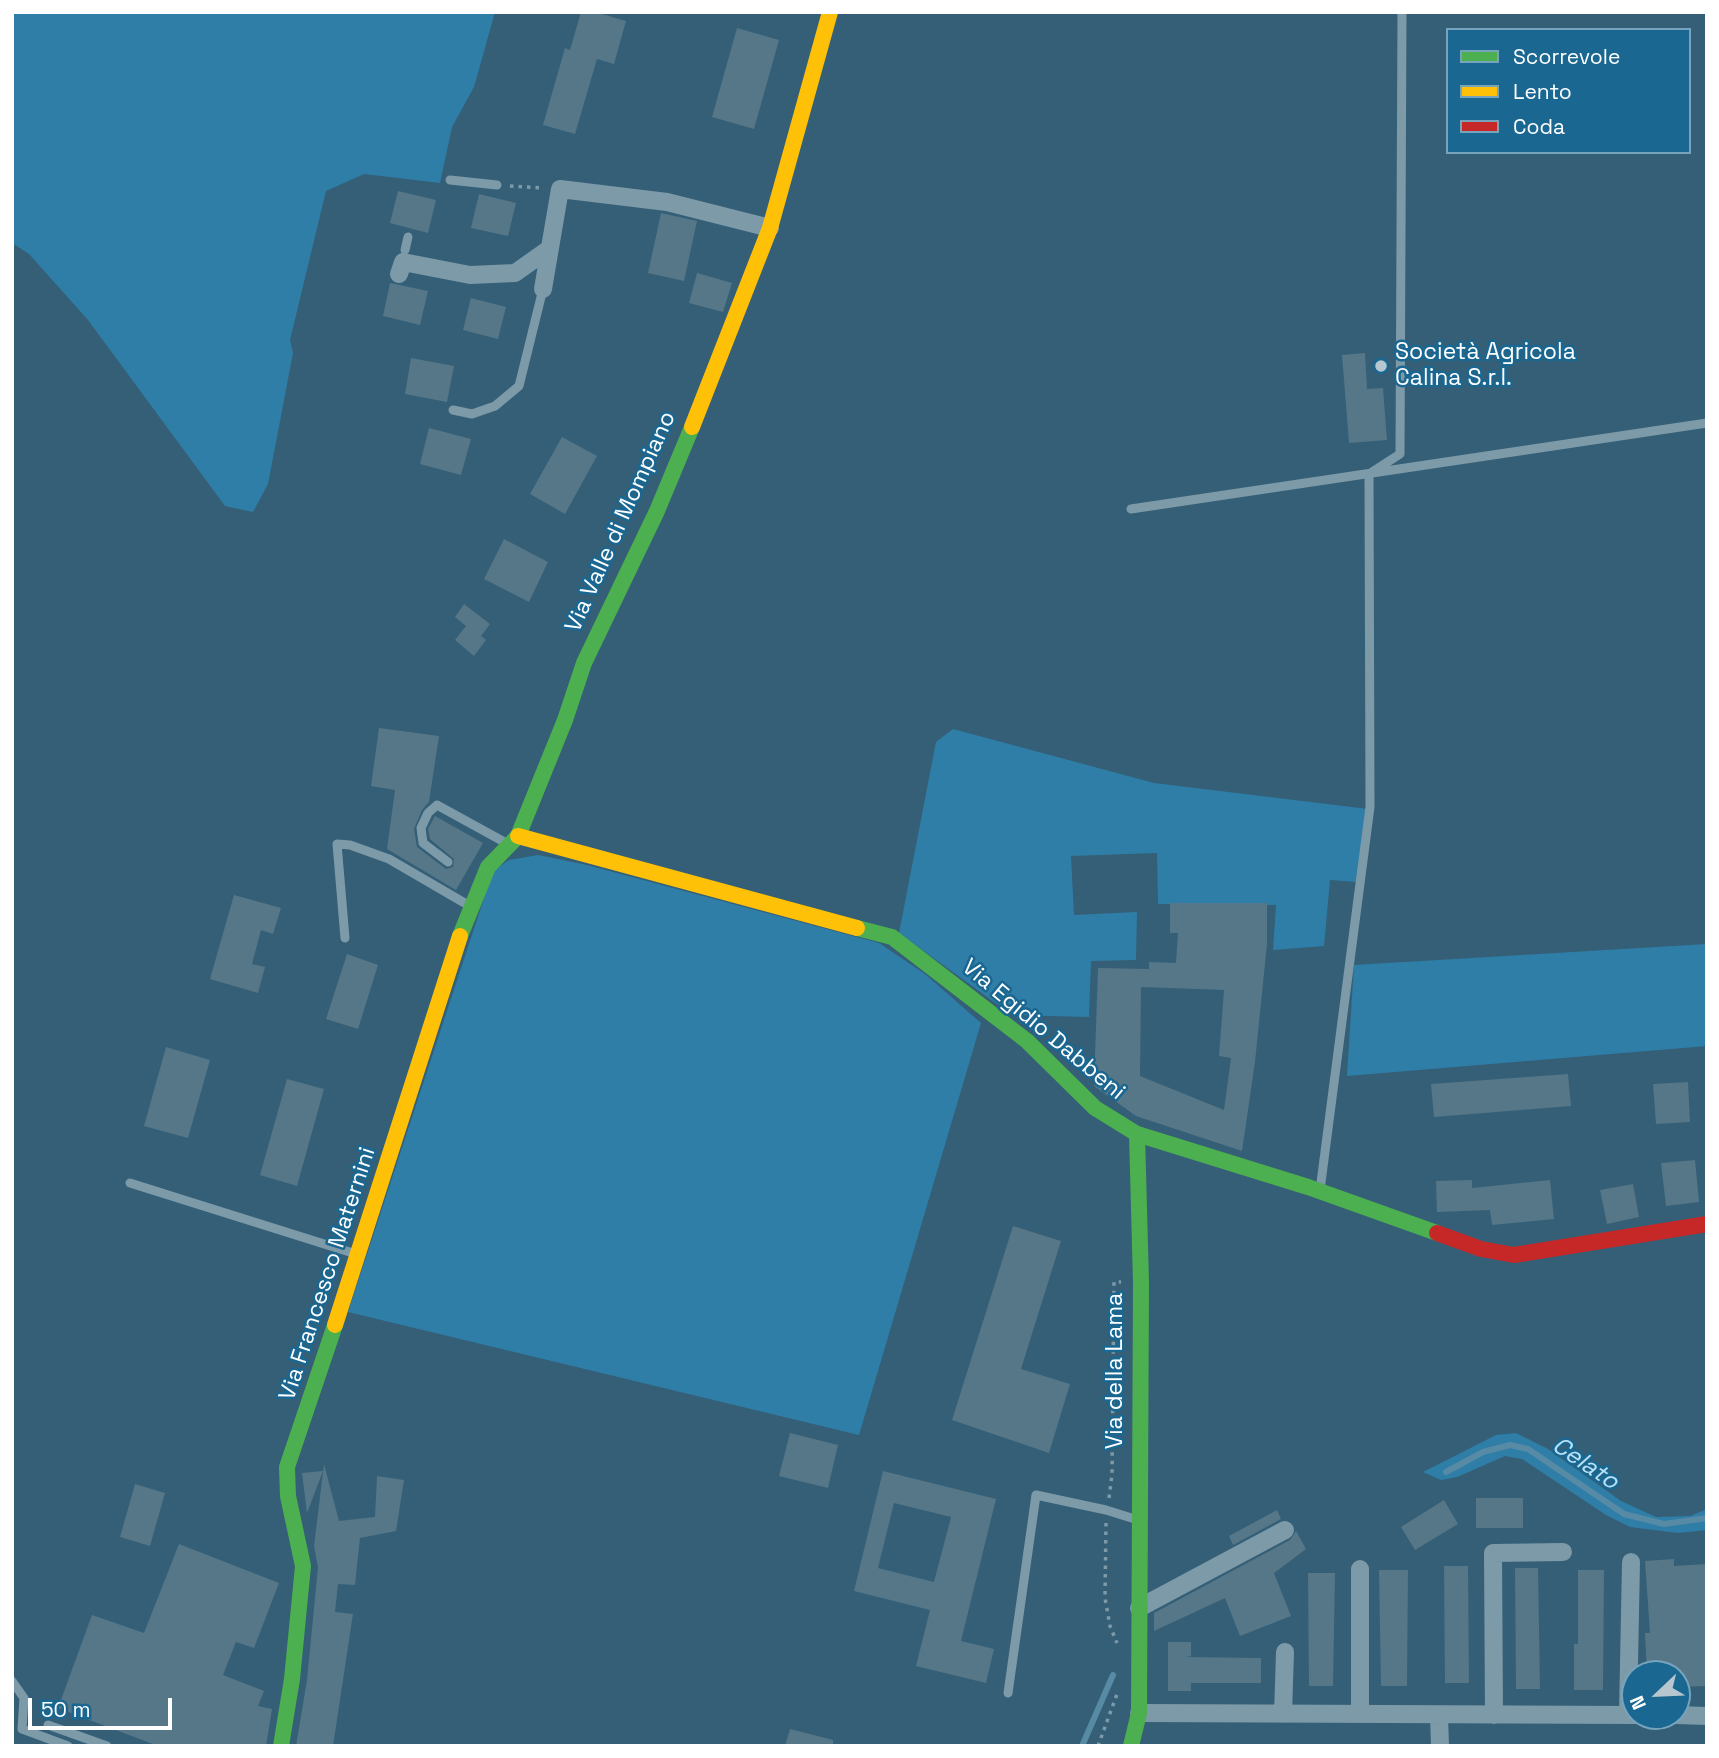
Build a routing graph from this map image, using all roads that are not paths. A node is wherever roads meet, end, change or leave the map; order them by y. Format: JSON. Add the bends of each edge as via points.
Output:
{"nodes":[{"id":1,"x":830,"y":12,"type":"edge"},
{"id":2,"x":1402,"y":12,"type":"edge"},
{"id":3,"x":450,"y":180,"type":"dead end"},
{"id":4,"x":497,"y":185,"type":"road end"},
{"id":5,"x":770,"y":228,"type":"junction"},
{"id":6,"x":549,"y":249,"type":"junction"},
{"id":7,"x":403,"y":260,"type":"dead end"},
{"id":8,"x":543,"y":289,"type":"joint"},
{"id":9,"x":453,"y":410,"type":"dead end"},
{"id":10,"x":1707,"y":424,"type":"edge"},
{"id":11,"x":1369,"y":474,"type":"junction"},
{"id":12,"x":1131,"y":509,"type":"dead end"},
{"id":13,"x":513,"y":841,"type":"junction"},
{"id":14,"x":448,"y":862,"type":"dead end"},
{"id":15,"x":470,"y":906,"type":"junction"},
{"id":16,"x":345,"y":938,"type":"dead end"},
{"id":17,"x":1136,"y":1134,"type":"junction"},
{"id":18,"x":130,"y":1183,"type":"dead end"},
{"id":19,"x":1320,"y":1192,"type":"junction"},
{"id":20,"x":1707,"y":1224,"type":"edge"},
{"id":21,"x":358,"y":1254,"type":"junction"},
{"id":22,"x":1140,"y":1521,"type":"junction"},
{"id":23,"x":1285,"y":1530,"type":"dead end"},
{"id":24,"x":1563,"y":1552,"type":"dead end"},
{"id":25,"x":1630,"y":1562,"type":"dead end"},
{"id":26,"x":1360,"y":1569,"type":"dead end"},
{"id":27,"x":1139,"y":1608,"type":"junction"},
{"id":28,"x":1285,"y":1652,"type":"dead end"},
{"id":29,"x":1631,"y":1660,"type":"edge"},
{"id":30,"x":12,"y":1681,"type":"edge"},
{"id":31,"x":1008,"y":1693,"type":"dead end"},
{"id":32,"x":1139,"y":1713,"type":"junction"},
{"id":33,"x":1283,"y":1714,"type":"junction"},
{"id":34,"x":1360,"y":1714,"type":"junction"},
{"id":35,"x":1439,"y":1715,"type":"junction"},
{"id":36,"x":1494,"y":1715,"type":"junction"},
{"id":37,"x":1621,"y":1715,"type":"edge"},
{"id":38,"x":48,"y":1725,"type":"dead end"},
{"id":39,"x":68,"y":1746,"type":"edge"},
{"id":40,"x":107,"y":1746,"type":"edge"},
{"id":41,"x":281,"y":1746,"type":"edge"},
{"id":42,"x":1131,"y":1746,"type":"edge"},
{"id":43,"x":1440,"y":1746,"type":"edge"}],
"edges":[{"from":1,"to":5,"type":"street","name":"Via Valle di Mompiano"},
{"from":2,"to":11,"type":"lane","via":[[1400,454]]},
{"from":3,"to":4,"type":"lane"},
{"from":5,"to":6,"type":"street","via":[[667,202],[560,189]]},
{"from":5,"to":13,"type":"street","name":"Via Valle di Mompiano","via":[[657,511],[584,663]]},
{"from":6,"to":7,"type":"street","via":[[515,273],[497,275],[470,275]]},
{"from":6,"to":8,"type":"street"},
{"from":8,"to":9,"type":"lane","via":[[519,386],[495,406],[472,414]]},
{"from":10,"to":11,"type":"lane"},
{"from":11,"to":12,"type":"lane"},
{"from":11,"to":19,"type":"lane","via":[[1370,807]]},
{"from":13,"to":14,"type":"lane","via":[[438,805],[421,828],[423,843]]},
{"from":13,"to":15,"type":"street","name":"Via Francesco Maternini","via":[[488,867]]},
{"from":13,"to":17,"type":"street","name":"Via Egidio Dabbeni","via":[[891,937],[1027,1041],[1095,1108]]},
{"from":15,"to":16,"type":"lane","via":[[389,859],[337,844]]},
{"from":15,"to":21,"type":"street","name":"Via Francesco Maternini"},
{"from":17,"to":19,"type":"street","name":"Via Egidio Dabbeni"},
{"from":17,"to":22,"type":"street","name":"Via della Lama"},
{"from":18,"to":21,"type":"lane"},
{"from":19,"to":20,"type":"street","name":"Via Egidio Dabbeni","via":[[1481,1250],[1514,1255]]},
{"from":21,"to":41,"type":"street","name":"Via Francesco Maternini","via":[[287,1467],[288,1496],[303,1566]]},
{"from":22,"to":27,"type":"street","name":"Via della Lama"},
{"from":22,"to":31,"type":"lane","via":[[1036,1495]]},
{"from":23,"to":27,"type":"street"},
{"from":24,"to":36,"type":"street","via":[[1493,1553]]},
{"from":25,"to":29,"type":"street"},
{"from":26,"to":34,"type":"street"},
{"from":27,"to":32,"type":"street","name":"Via della Lama"},
{"from":28,"to":33,"type":"street"},
{"from":30,"to":39,"type":"lane","via":[[24,1698],[22,1729]]},
{"from":32,"to":33,"type":"street"},
{"from":32,"to":42,"type":"street","name":"Via della Lama"},
{"from":33,"to":34,"type":"street"},
{"from":34,"to":35,"type":"street"},
{"from":35,"to":36,"type":"street"},
{"from":35,"to":43,"type":"street"},
{"from":36,"to":37,"type":"street"},
{"from":38,"to":40,"type":"lane"}]}
